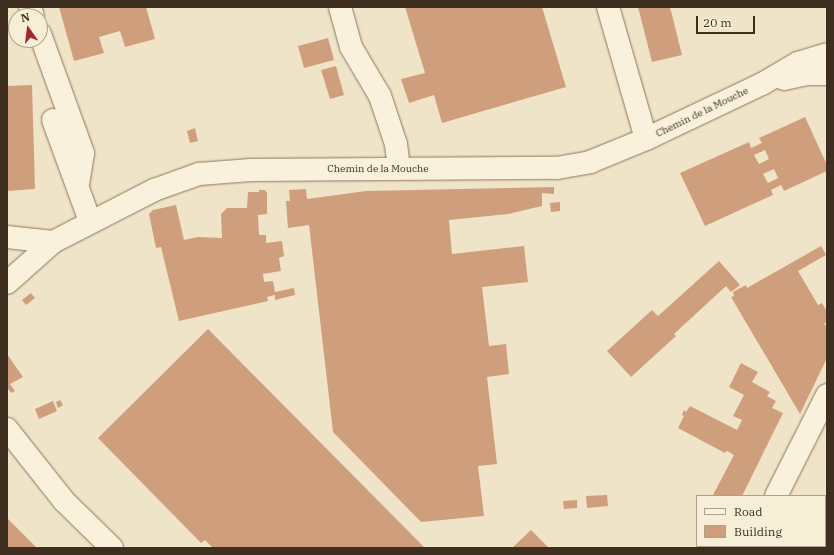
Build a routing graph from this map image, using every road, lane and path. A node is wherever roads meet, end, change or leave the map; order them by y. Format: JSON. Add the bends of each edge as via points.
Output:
{"nodes":[{"id":1,"x":340,"y":7,"type":"edge"},
{"id":2,"x":608,"y":7,"type":"edge"},
{"id":3,"x":45,"y":48,"type":"edge"},
{"id":4,"x":827,"y":54,"type":"edge"},
{"id":5,"x":827,"y":74,"type":"edge"},
{"id":6,"x":762,"y":84,"type":"junction"},
{"id":7,"x":53,"y":120,"type":"dead end"},
{"id":8,"x":646,"y":139,"type":"junction"},
{"id":9,"x":399,"y":169,"type":"junction"},
{"id":10,"x":78,"y":186,"type":"junction"},
{"id":11,"x":90,"y":221,"type":"junction"},
{"id":12,"x":7,"y":237,"type":"edge"},
{"id":13,"x":53,"y":242,"type":"junction"},
{"id":14,"x":7,"y":283,"type":"edge"},
{"id":15,"x":827,"y":395,"type":"edge"},
{"id":16,"x":8,"y":433,"type":"edge"},
{"id":17,"x":777,"y":495,"type":"edge"},
{"id":18,"x":112,"y":548,"type":"edge"}],
"edges":[{"from":1,"to":9,"type":"street","via":[[351,46],[380,96],[396,144]]},
{"from":2,"to":8,"type":"street"},
{"from":3,"to":10,"type":"street","via":[[83,153]]},
{"from":4,"to":6,"type":"street","name":"Chemin de la Mouche","via":[[798,63]]},
{"from":5,"to":6,"type":"street","name":"Chemin de la Mouche","via":[[808,74]]},
{"from":6,"to":8,"type":"street","name":"Chemin de la Mouche"},
{"from":7,"to":10,"type":"street"},
{"from":8,"to":9,"type":"street","name":"Chemin de la Mouche","via":[[590,162],[557,168]]},
{"from":9,"to":11,"type":"street","name":"Chemin de la Mouche","via":[[251,170],[199,174],[154,190]]},
{"from":10,"to":11,"type":"street"},
{"from":11,"to":13,"type":"street","name":"Chemin de la Mouche"},
{"from":12,"to":13,"type":"street"},
{"from":13,"to":14,"type":"street","name":"Chemin de la Mouche"},
{"from":15,"to":17,"type":"street"},
{"from":16,"to":18,"type":"street","via":[[64,501]]}]}
